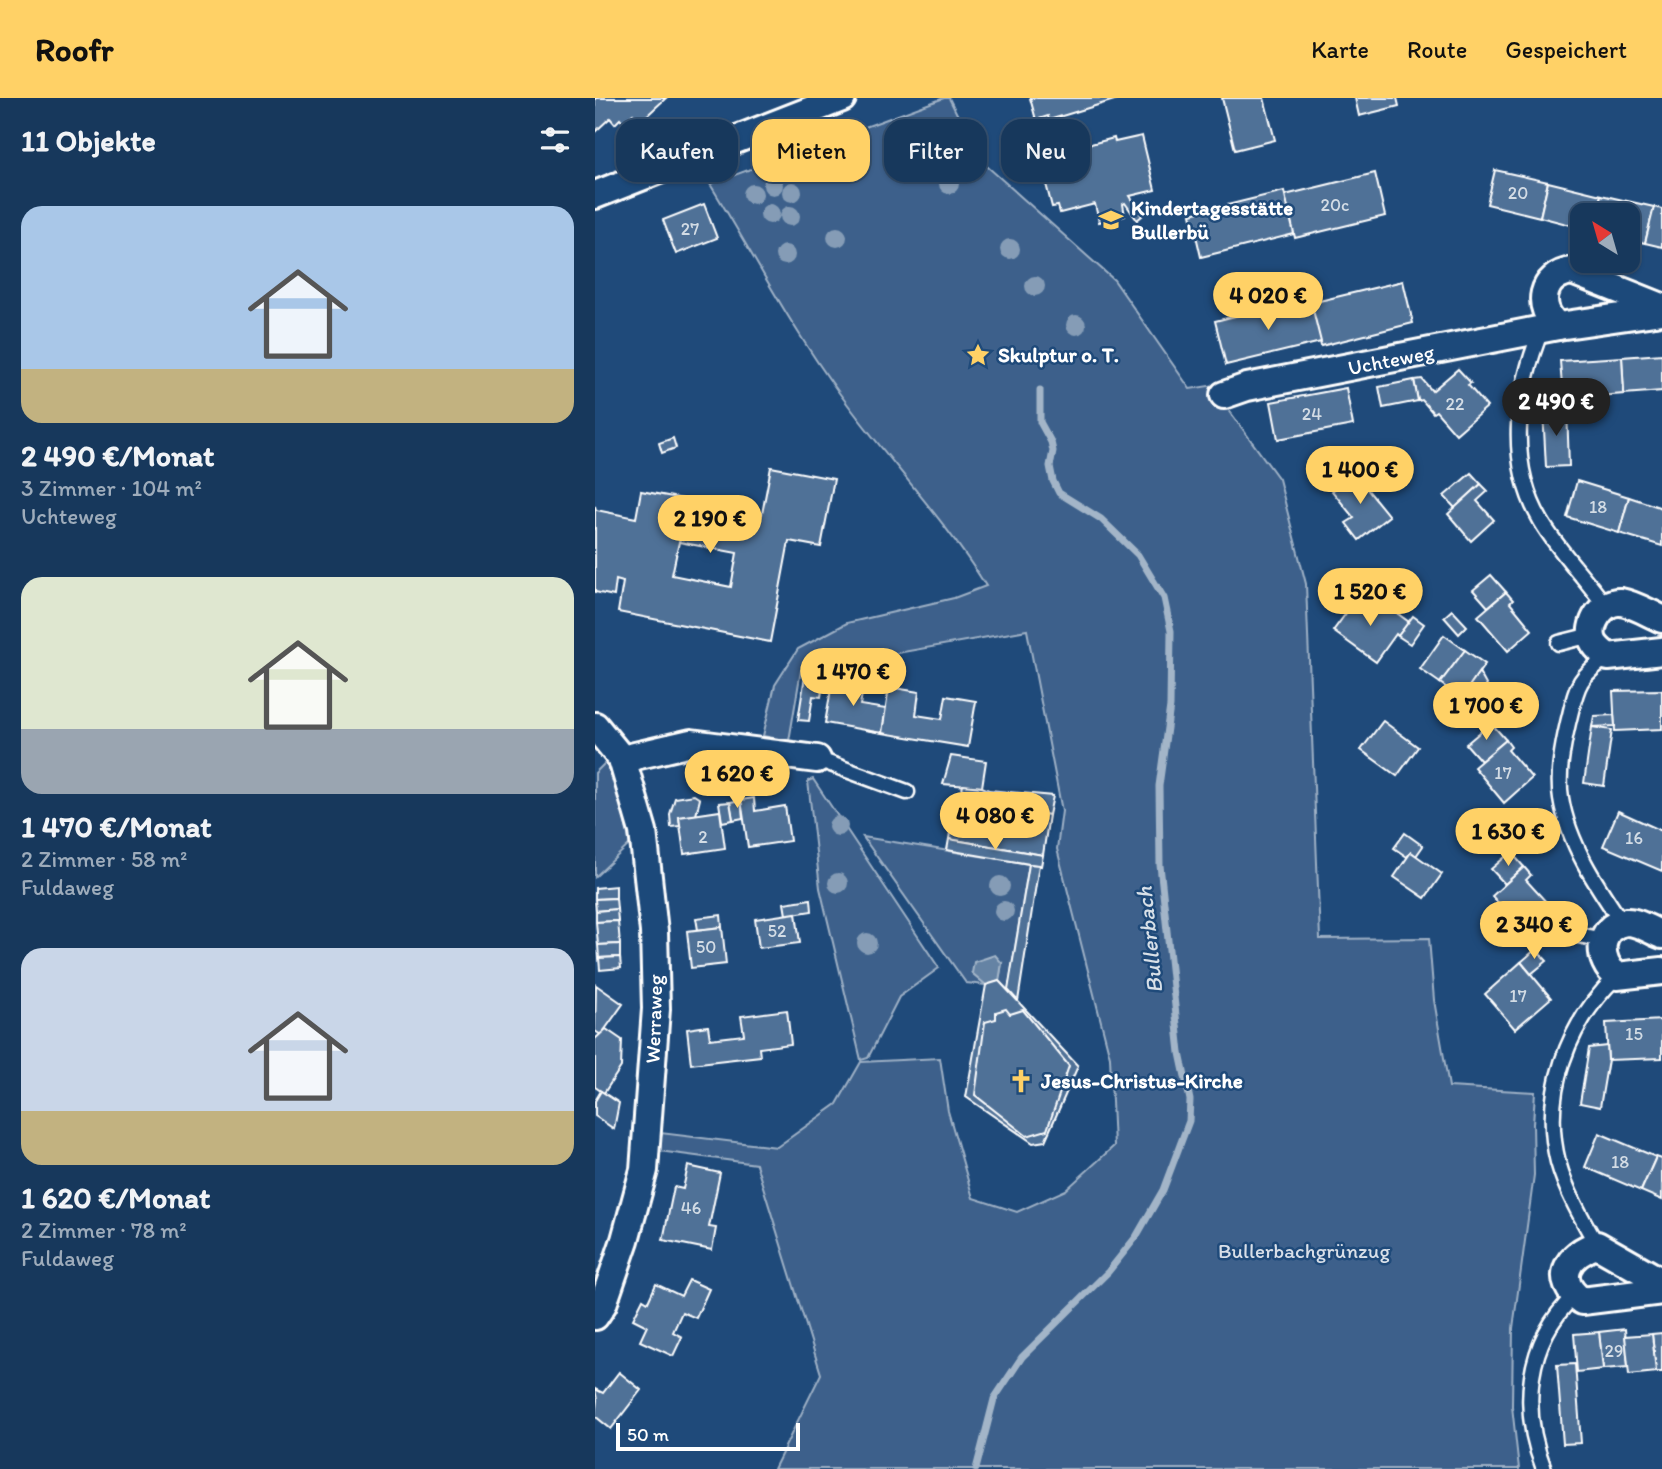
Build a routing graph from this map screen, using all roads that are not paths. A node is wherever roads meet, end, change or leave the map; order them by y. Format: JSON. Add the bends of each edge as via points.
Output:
{"nodes":[{"id":1,"x":842,"y":98,"type":"edge"},
{"id":2,"x":595,"y":195,"type":"edge"},
{"id":3,"x":1662,"y":309,"type":"edge"},
{"id":4,"x":1550,"y":327,"type":"junction"},
{"id":5,"x":1224,"y":395,"type":"dead end"},
{"id":6,"x":1606,"y":607,"type":"junction"},
{"id":7,"x":1662,"y":619,"type":"edge"},
{"id":8,"x":1591,"y":635,"type":"junction"},
{"id":9,"x":1559,"y":643,"type":"dead end"},
{"id":10,"x":1662,"y":651,"type":"edge"},
{"id":11,"x":1608,"y":657,"type":"junction"},
{"id":12,"x":595,"y":726,"type":"edge"},
{"id":13,"x":622,"y":759,"type":"junction"},
{"id":14,"x":817,"y":759,"type":"joint"},
{"id":15,"x":907,"y":792,"type":"dead end"},
{"id":16,"x":1613,"y":931,"type":"junction"},
{"id":17,"x":1573,"y":934,"type":"dead end"},
{"id":18,"x":1662,"y":935,"type":"edge"},
{"id":19,"x":1662,"y":971,"type":"edge"},
{"id":20,"x":1617,"y":976,"type":"junction"},
{"id":21,"x":1597,"y":1245,"type":"junction"},
{"id":22,"x":1662,"y":1282,"type":"edge"},
{"id":23,"x":1662,"y":1291,"type":"edge"},
{"id":24,"x":1574,"y":1296,"type":"junction"},
{"id":25,"x":598,"y":1306,"type":"edge"},
{"id":26,"x":1544,"y":1469,"type":"edge"}],
"edges":[{"from":1,"to":2,"type":"street"},
{"from":3,"to":4,"type":"street","name":"Uchteweg"},
{"from":3,"to":4,"type":"street","name":"Uchteweg","via":[[1572,271],[1564,272],[1548,283],[1543,296]]},
{"from":4,"to":5,"type":"street","name":"Uchteweg"},
{"from":4,"to":6,"type":"lane","via":[[1523,386],[1518,421],[1525,478],[1542,523]]},
{"from":6,"to":7,"type":"street","via":[[1622,602]]},
{"from":6,"to":8,"type":"street","via":[[1595,619]]},
{"from":8,"to":9,"type":"lane"},
{"from":8,"to":11,"type":"street"},
{"from":10,"to":11,"type":"street"},
{"from":11,"to":16,"type":"lane","via":[[1579,682],[1563,746],[1561,797],[1574,843],[1603,895]]},
{"from":12,"to":13,"type":"street","name":"Werraweg"},
{"from":13,"to":14,"type":"street","via":[[691,743]]},
{"from":13,"to":25,"type":"street","name":"Werraweg","via":[[643,831],[649,871],[656,1009],[644,1170],[625,1240]]},
{"from":14,"to":15,"type":"lane"},
{"from":16,"to":17,"type":"lane"},
{"from":16,"to":18,"type":"street","via":[[1630,922]]},
{"from":16,"to":20,"type":"street","via":[[1601,947],[1604,964]]},
{"from":19,"to":20,"type":"street"},
{"from":20,"to":21,"type":"lane","via":[[1583,1016],[1560,1062],[1556,1081],[1553,1135],[1559,1164]]},
{"from":21,"to":22,"type":"street"},
{"from":21,"to":24,"type":"street","via":[[1579,1251],[1569,1264],[1567,1280]]},
{"from":23,"to":24,"type":"street","via":[[1582,1301]]},
{"from":24,"to":26,"type":"lane","via":[[1556,1313],[1532,1373],[1531,1421]]}]}
